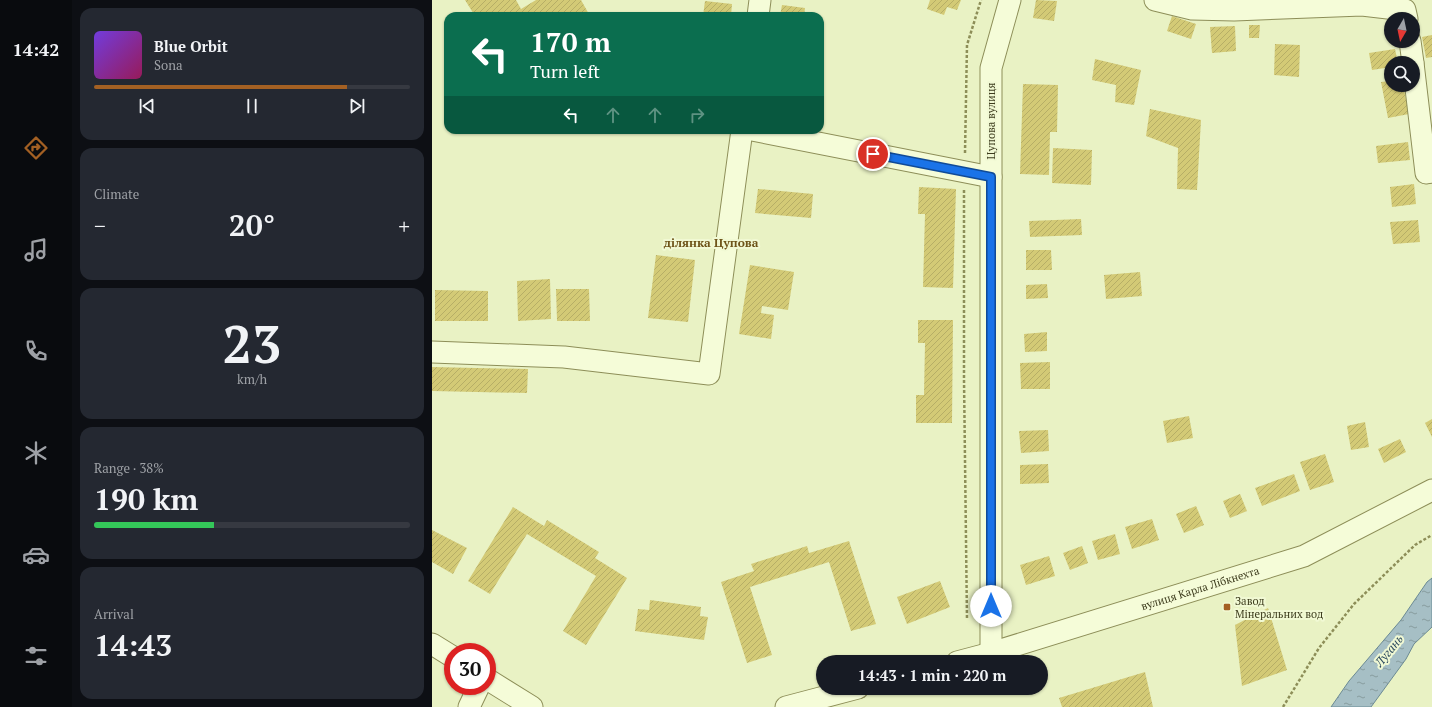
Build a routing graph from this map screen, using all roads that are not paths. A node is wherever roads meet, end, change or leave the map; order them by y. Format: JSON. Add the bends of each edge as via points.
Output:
{"nodes":[{"id":1,"x":760,"y":0,"type":"edge"},
{"id":2,"x":1010,"y":0,"type":"edge"},
{"id":3,"x":1155,"y":0,"type":"edge"},
{"id":4,"x":758,"y":12,"type":"edge"},
{"id":5,"x":1405,"y":12,"type":"edge"},
{"id":6,"x":1417,"y":92,"type":"edge"},
{"id":7,"x":741,"y":134,"type":"edge"},
{"id":8,"x":772,"y":134,"type":"edge"},
{"id":9,"x":1429,"y":173,"type":"edge"},
{"id":10,"x":991,"y":177,"type":"junction"},
{"id":11,"x":432,"y":352,"type":"edge"},
{"id":12,"x":1432,"y":490,"type":"edge"},
{"id":13,"x":432,"y":644,"type":"edge"},
{"id":14,"x":444,"y":651,"type":"edge"},
{"id":15,"x":991,"y":653,"type":"junction"},
{"id":16,"x":983,"y":655,"type":"edge"},
{"id":17,"x":496,"y":685,"type":"edge"},
{"id":18,"x":475,"y":695,"type":"edge"},
{"id":19,"x":831,"y":695,"type":"edge"},
{"id":20,"x":470,"y":707,"type":"edge"},
{"id":21,"x":532,"y":707,"type":"edge"},
{"id":22,"x":786,"y":707,"type":"edge"}],
"edges":[{"from":1,"to":4,"type":"street"},
{"from":2,"to":10,"type":"street","name":"Цупова вулиця","via":[[992,68]]},
{"from":3,"to":5,"type":"street","via":[[1192,9],[1362,5]]},
{"from":6,"to":9,"type":"street"},
{"from":7,"to":11,"type":"street","via":[[709,374],[564,357]]},
{"from":8,"to":10,"type":"street"},
{"from":10,"to":15,"type":"street","name":"Цупова вулиця"},
{"from":12,"to":15,"type":"street","name":"вулиця Карла Лібкнехта","via":[[1304,556]]},
{"from":13,"to":14,"type":"street"},
{"from":15,"to":16,"type":"street","name":"вулиця Карла Лібкнехта"},
{"from":17,"to":21,"type":"street"},
{"from":18,"to":20,"type":"street"},
{"from":19,"to":22,"type":"street"}]}
